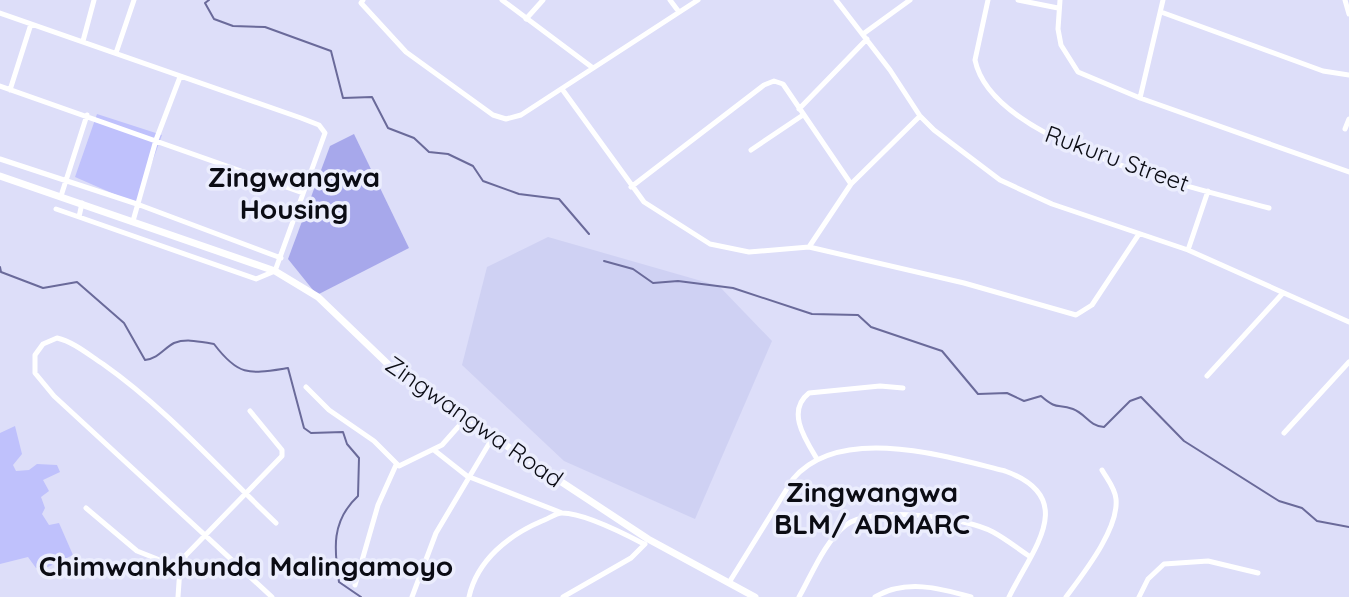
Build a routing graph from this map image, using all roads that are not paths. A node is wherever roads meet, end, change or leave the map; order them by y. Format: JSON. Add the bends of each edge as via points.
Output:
{"nodes":[{"id":1,"x":94,"y":0,"type":"edge"},
{"id":2,"x":134,"y":0,"type":"edge"},
{"id":3,"x":363,"y":0,"type":"edge"},
{"id":4,"x":502,"y":0,"type":"edge"},
{"id":5,"x":542,"y":0,"type":"edge"},
{"id":6,"x":670,"y":0,"type":"edge"},
{"id":7,"x":698,"y":0,"type":"edge"},
{"id":8,"x":836,"y":0,"type":"edge"},
{"id":9,"x":910,"y":0,"type":"edge"},
{"id":10,"x":988,"y":0,"type":"edge"},
{"id":11,"x":1018,"y":0,"type":"edge"},
{"id":12,"x":1060,"y":0,"type":"edge"},
{"id":13,"x":1163,"y":0,"type":"edge"},
{"id":14,"x":1346,"y":0,"type":"edge"},
{"id":15,"x":1058,"y":8,"type":"junction"},
{"id":16,"x":679,"y":12,"type":"junction"},
{"id":17,"x":1161,"y":12,"type":"junction"},
{"id":18,"x":0,"y":13,"type":"edge"},
{"id":19,"x":1349,"y":14,"type":"edge"},
{"id":20,"x":526,"y":19,"type":"junction"},
{"id":21,"x":31,"y":24,"type":"junction"},
{"id":22,"x":865,"y":36,"type":"junction"},
{"id":23,"x":83,"y":41,"type":"junction"},
{"id":24,"x":116,"y":53,"type":"junction"},
{"id":25,"x":593,"y":68,"type":"junction"},
{"id":26,"x":1349,"y":75,"type":"edge"},
{"id":27,"x":180,"y":77,"type":"junction"},
{"id":28,"x":0,"y":86,"type":"edge"},
{"id":29,"x":562,"y":89,"type":"junction"},
{"id":30,"x":10,"y":90,"type":"junction"},
{"id":31,"x":1140,"y":98,"type":"junction"},
{"id":32,"x":801,"y":112,"type":"junction"},
{"id":33,"x":87,"y":115,"type":"junction"},
{"id":34,"x":920,"y":116,"type":"junction"},
{"id":35,"x":1349,"y":119,"type":"edge"},
{"id":36,"x":1345,"y":129,"type":"dead end"},
{"id":37,"x":156,"y":141,"type":"junction"},
{"id":38,"x":751,"y":150,"type":"dead end"},
{"id":39,"x":0,"y":159,"type":"edge"},
{"id":40,"x":1349,"y":172,"type":"edge"},
{"id":41,"x":0,"y":176,"type":"edge"},
{"id":42,"x":65,"y":182,"type":"junction"},
{"id":43,"x":851,"y":184,"type":"junction"},
{"id":44,"x":631,"y":187,"type":"junction"},
{"id":45,"x":1208,"y":191,"type":"junction"},
{"id":46,"x":303,"y":193,"type":"junction"},
{"id":47,"x":61,"y":196,"type":"junction"},
{"id":48,"x":82,"y":203,"type":"junction"},
{"id":49,"x":138,"y":204,"type":"junction"},
{"id":50,"x":1269,"y":208,"type":"dead end"},
{"id":51,"x":57,"y":209,"type":"dead end"},
{"id":52,"x":79,"y":216,"type":"junction"},
{"id":53,"x":133,"y":221,"type":"junction"},
{"id":54,"x":150,"y":227,"type":"junction"},
{"id":55,"x":1139,"y":234,"type":"junction"},
{"id":56,"x":145,"y":241,"type":"junction"},
{"id":57,"x":809,"y":247,"type":"junction"},
{"id":58,"x":1188,"y":250,"type":"junction"},
{"id":59,"x":281,"y":258,"type":"junction"},
{"id":60,"x":275,"y":271,"type":"junction"},
{"id":61,"x":1283,"y":293,"type":"junction"},
{"id":62,"x":1349,"y":322,"type":"edge"},
{"id":63,"x":1349,"y":362,"type":"edge"},
{"id":64,"x":1207,"y":376,"type":"dead end"},
{"id":65,"x":306,"y":387,"type":"dead end"},
{"id":66,"x":904,"y":388,"type":"dead end"},
{"id":67,"x":250,"y":411,"type":"dead end"},
{"id":68,"x":466,"y":418,"type":"junction"},
{"id":69,"x":1284,"y":433,"type":"dead end"},
{"id":70,"x":493,"y":437,"type":"junction"},
{"id":71,"x":434,"y":450,"type":"junction"},
{"id":72,"x":817,"y":459,"type":"junction"},
{"id":73,"x":396,"y":465,"type":"junction"},
{"id":74,"x":1102,"y":470,"type":"dead end"},
{"id":75,"x":467,"y":476,"type":"junction"},
{"id":76,"x":247,"y":495,"type":"junction"},
{"id":77,"x":86,"y":508,"type":"dead end"},
{"id":78,"x":562,"y":513,"type":"junction"},
{"id":79,"x":276,"y":523,"type":"dead end"},
{"id":80,"x":206,"y":534,"type":"junction"},
{"id":81,"x":646,"y":542,"type":"junction"},
{"id":82,"x":1029,"y":556,"type":"junction"},
{"id":83,"x":180,"y":568,"type":"junction"},
{"id":84,"x":1258,"y":573,"type":"dead end"},
{"id":85,"x":730,"y":582,"type":"junction"},
{"id":86,"x":355,"y":585,"type":"dead end"},
{"id":87,"x":178,"y":597,"type":"edge"},
{"id":88,"x":272,"y":597,"type":"edge"},
{"id":89,"x":412,"y":597,"type":"edge"},
{"id":90,"x":469,"y":597,"type":"edge"},
{"id":91,"x":563,"y":597,"type":"edge"},
{"id":92,"x":755,"y":597,"type":"edge"},
{"id":93,"x":799,"y":597,"type":"edge"},
{"id":94,"x":875,"y":597,"type":"edge"},
{"id":95,"x":971,"y":597,"type":"edge"},
{"id":96,"x":1009,"y":597,"type":"edge"},
{"id":97,"x":1066,"y":597,"type":"edge"},
{"id":98,"x":1139,"y":597,"type":"edge"}],
"edges":[{"from":1,"to":23,"type":"street"},
{"from":2,"to":24,"type":"street"},
{"from":3,"to":29,"type":"street","via":[[406,52],[501,118],[521,115]]},
{"from":4,"to":20,"type":"street"},
{"from":5,"to":20,"type":"street"},
{"from":6,"to":16,"type":"street"},
{"from":7,"to":16,"type":"street"},
{"from":8,"to":22,"type":"street"},
{"from":9,"to":22,"type":"street"},
{"from":10,"to":45,"type":"street","name":"Rukuru Street","via":[[976,70],[987,88],[1028,125],[1086,152]]},
{"from":11,"to":15,"type":"street"},
{"from":12,"to":15,"type":"street"},
{"from":13,"to":17,"type":"street"},
{"from":14,"to":19,"type":"street"},
{"from":15,"to":31,"type":"street","via":[[1061,45],[1077,72]]},
{"from":16,"to":25,"type":"street"},
{"from":17,"to":26,"type":"street","via":[[1323,71]]},
{"from":17,"to":31,"type":"street"},
{"from":18,"to":21,"type":"street"},
{"from":20,"to":25,"type":"street"},
{"from":21,"to":23,"type":"street"},
{"from":21,"to":30,"type":"street"},
{"from":22,"to":32,"type":"street"},
{"from":22,"to":34,"type":"street"},
{"from":23,"to":24,"type":"street"},
{"from":24,"to":27,"type":"street"},
{"from":25,"to":29,"type":"street"},
{"from":27,"to":37,"type":"street"},
{"from":27,"to":46,"type":"street","via":[[323,128],[325,137]]},
{"from":28,"to":30,"type":"street"},
{"from":29,"to":44,"type":"street"},
{"from":30,"to":33,"type":"street"},
{"from":31,"to":40,"type":"street"},
{"from":32,"to":38,"type":"street"},
{"from":32,"to":43,"type":"street"},
{"from":32,"to":44,"type":"street","via":[[783,84],[769,82]]},
{"from":33,"to":37,"type":"street"},
{"from":33,"to":42,"type":"street"},
{"from":34,"to":43,"type":"street"},
{"from":34,"to":55,"type":"street","via":[[1000,180],[1052,204]]},
{"from":35,"to":36,"type":"street"},
{"from":37,"to":46,"type":"street"},
{"from":37,"to":49,"type":"street"},
{"from":39,"to":42,"type":"street"},
{"from":41,"to":47,"type":"street","name":"Zingwangwa Road"},
{"from":42,"to":47,"type":"street"},
{"from":42,"to":49,"type":"street"},
{"from":43,"to":57,"type":"street"},
{"from":44,"to":57,"type":"street","via":[[662,215],[722,248],[749,252]]},
{"from":45,"to":50,"type":"street","name":"Rukuru Street"},
{"from":45,"to":58,"type":"street"},
{"from":46,"to":59,"type":"street"},
{"from":47,"to":48,"type":"street","name":"Zingwangwa Road"},
{"from":48,"to":52,"type":"street"},
{"from":48,"to":53,"type":"street","name":"Zingwangwa Road"},
{"from":49,"to":53,"type":"street"},
{"from":49,"to":59,"type":"street"},
{"from":51,"to":52,"type":"street"},
{"from":52,"to":56,"type":"street"},
{"from":53,"to":54,"type":"street","name":"Zingwangwa Road"},
{"from":54,"to":56,"type":"street"},
{"from":54,"to":60,"type":"street","name":"Zingwangwa Road"},
{"from":55,"to":57,"type":"street","via":[[1087,310],[1076,315]]},
{"from":55,"to":58,"type":"street"},
{"from":56,"to":60,"type":"street","via":[[256,279]]},
{"from":58,"to":61,"type":"street"},
{"from":59,"to":60,"type":"street"},
{"from":60,"to":68,"type":"street","name":"Zingwangwa Road","via":[[318,297],[393,369]]},
{"from":61,"to":62,"type":"street"},
{"from":61,"to":64,"type":"street"},
{"from":63,"to":69,"type":"street"},
{"from":65,"to":73,"type":"street","via":[[329,410],[374,441]]},
{"from":66,"to":72,"type":"street","via":[[816,390],[802,398],[797,412]]},
{"from":67,"to":76,"type":"street","via":[[283,453]]},
{"from":68,"to":70,"type":"street","name":"Zingwangwa Road"},
{"from":68,"to":71,"type":"street"},
{"from":70,"to":75,"type":"street"},
{"from":70,"to":81,"type":"street","name":"Zingwangwa Road"},
{"from":71,"to":73,"type":"street","via":[[404,466]]},
{"from":71,"to":75,"type":"street"},
{"from":72,"to":82,"type":"street","via":[[851,449],[892,449],[1023,478],[1041,495],[1048,514]]},
{"from":72,"to":85,"type":"street","via":[[793,479]]},
{"from":73,"to":86,"type":"street","via":[[378,505]]},
{"from":74,"to":97,"type":"street","via":[[1115,491],[1116,508],[1095,555]]},
{"from":75,"to":78,"type":"street"},
{"from":75,"to":89,"type":"street","via":[[436,533]]},
{"from":76,"to":79,"type":"street"},
{"from":76,"to":80,"type":"street"},
{"from":76,"to":80,"type":"street","via":[[182,429],[123,379],[65,340],[43,344],[33,364],[41,381]]},
{"from":77,"to":83,"type":"street","via":[[137,551]]},
{"from":78,"to":81,"type":"street"},
{"from":78,"to":90,"type":"street","via":[[524,529],[503,544],[477,574]]},
{"from":80,"to":83,"type":"street"},
{"from":80,"to":88,"type":"street"},
{"from":81,"to":85,"type":"street","name":"Zingwangwa Road"},
{"from":81,"to":91,"type":"street","via":[[631,558]]},
{"from":82,"to":93,"type":"street","via":[[993,532],[963,521],[863,517],[838,532]]},
{"from":82,"to":96,"type":"street"},
{"from":83,"to":87,"type":"street"},
{"from":84,"to":98,"type":"street","via":[[1208,561],[1173,562],[1156,569]]},
{"from":85,"to":92,"type":"street","name":"Zingwangwa Road"},
{"from":94,"to":95,"type":"street","via":[[918,586]]}]}
